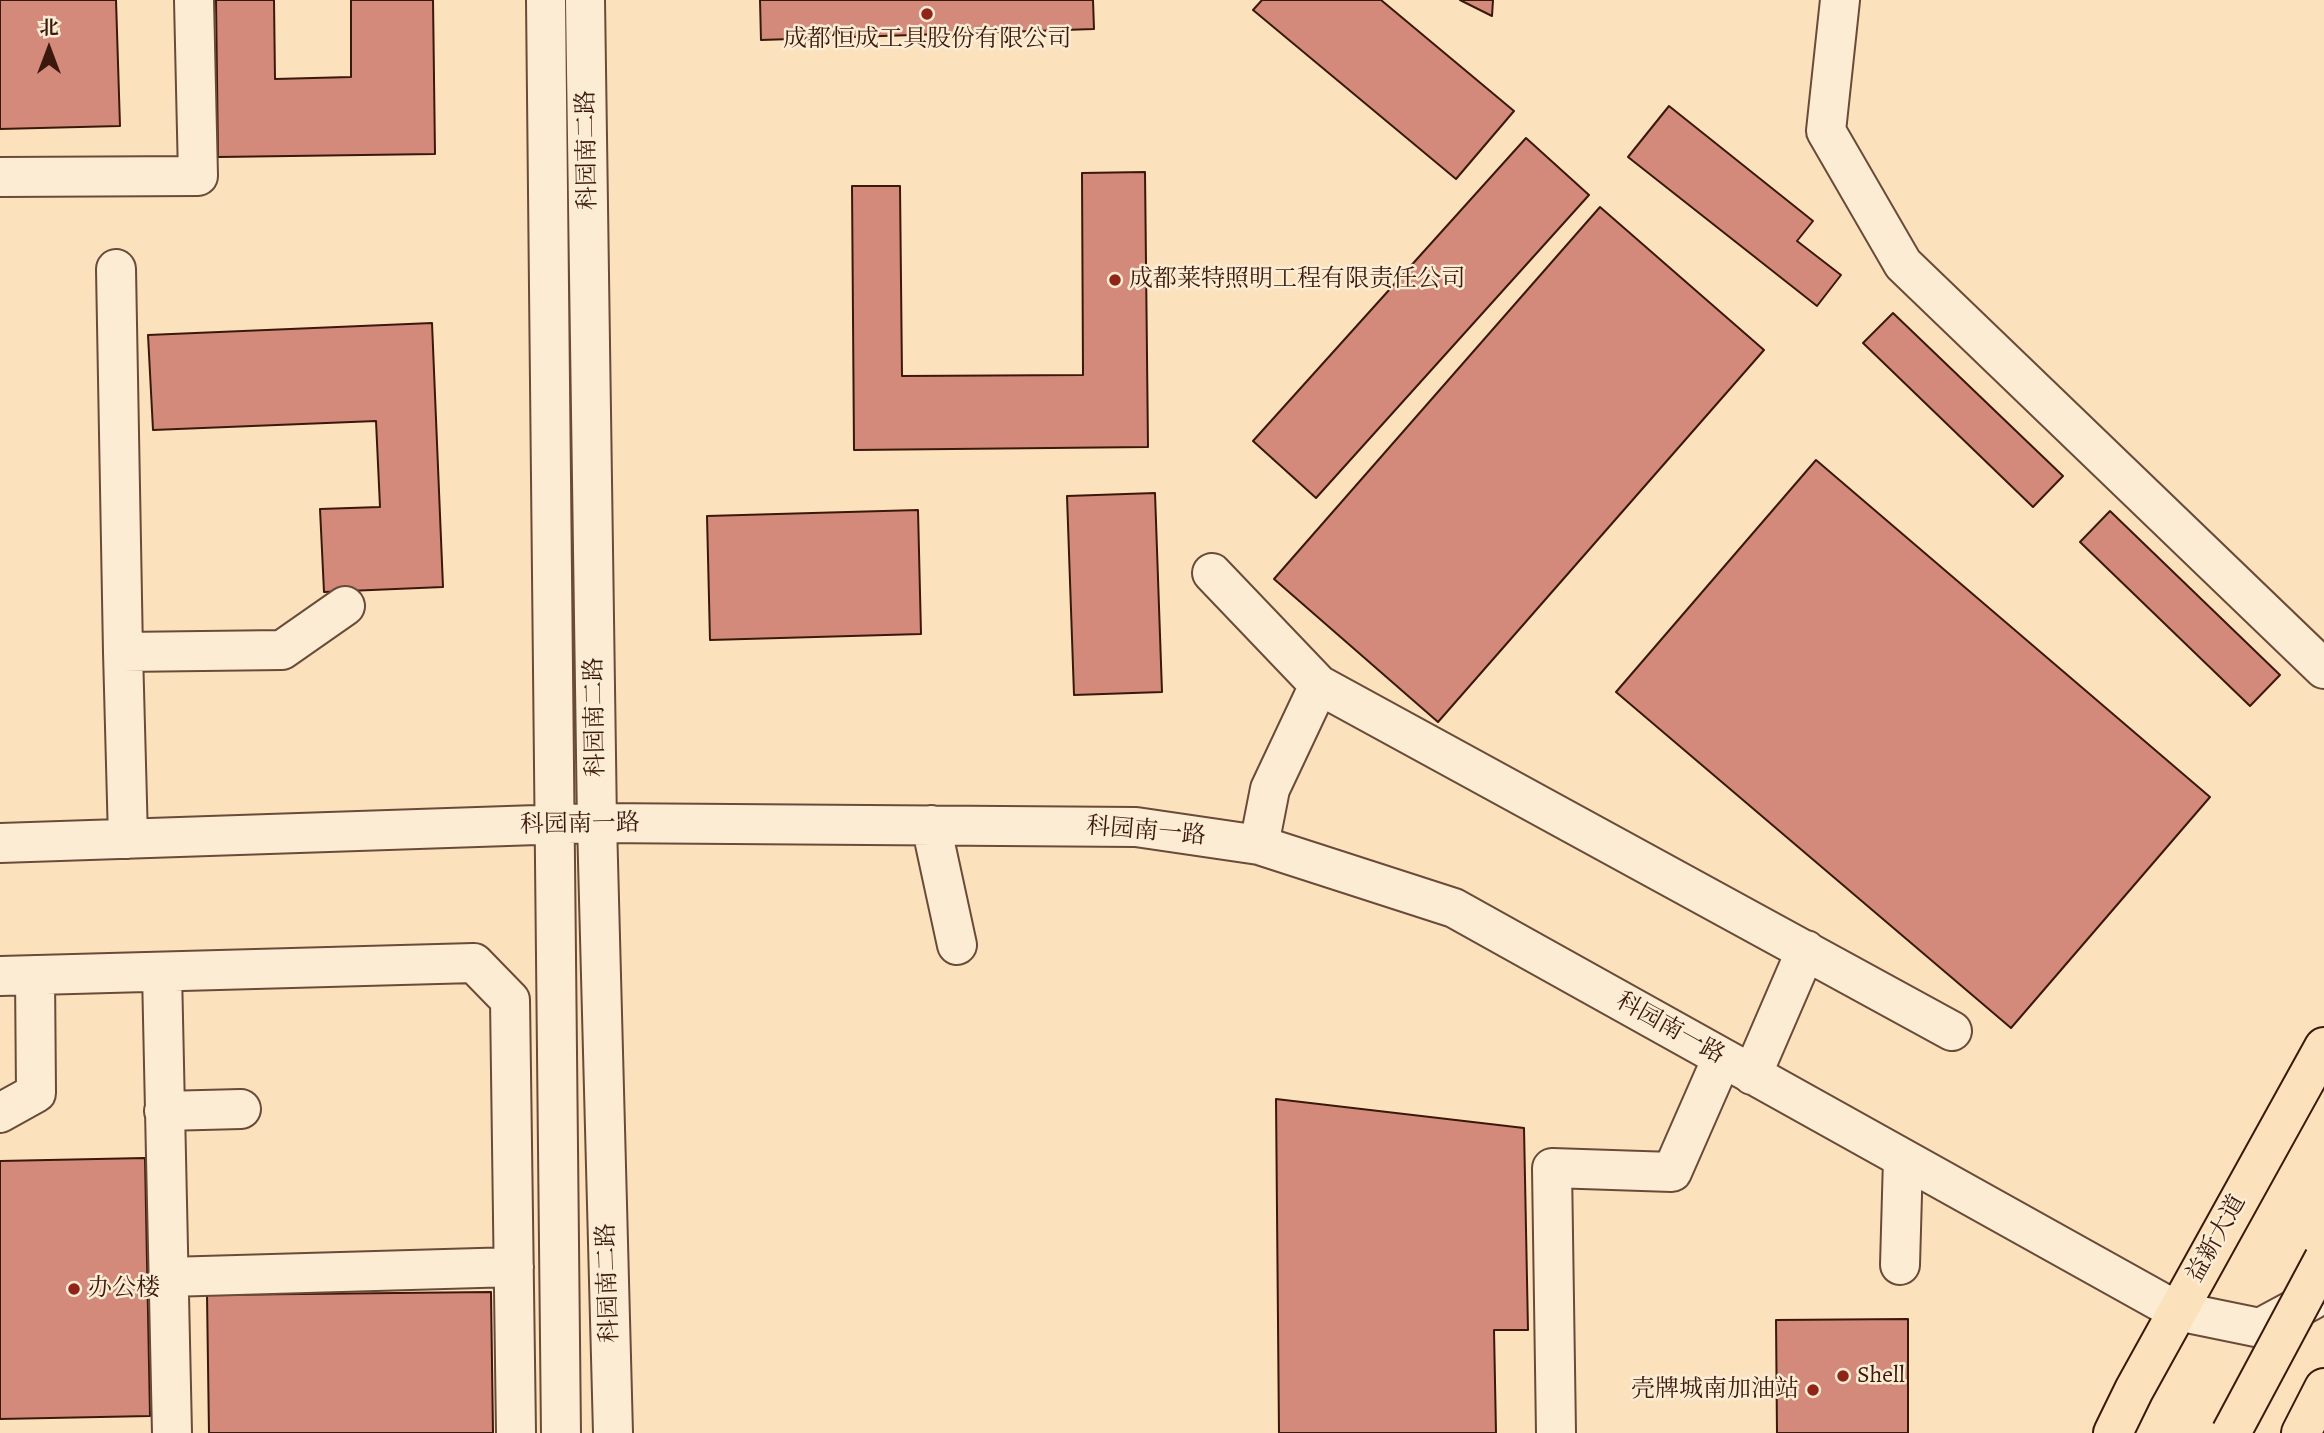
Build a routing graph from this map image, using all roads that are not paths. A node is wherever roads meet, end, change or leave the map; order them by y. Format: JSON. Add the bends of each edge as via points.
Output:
{"nodes":[{"id":1,"x":194,"y":0,"type":"edge"},
{"id":2,"x":546,"y":0,"type":"edge"},
{"id":3,"x":585,"y":0,"type":"edge"},
{"id":4,"x":1840,"y":0,"type":"edge"},
{"id":5,"x":0,"y":177,"type":"edge"},
{"id":6,"x":116,"y":269,"type":"dead end"},
{"id":7,"x":1212,"y":573,"type":"dead end"},
{"id":8,"x":345,"y":606,"type":"dead end"},
{"id":9,"x":123,"y":652,"type":"junction"},
{"id":10,"x":2324,"y":669,"type":"edge"},
{"id":11,"x":1320,"y":685,"type":"junction"},
{"id":12,"x":597,"y":822,"type":"junction"},
{"id":13,"x":555,"y":824,"type":"junction"},
{"id":14,"x":931,"y":825,"type":"junction"},
{"id":15,"x":128,"y":839,"type":"junction"},
{"id":16,"x":0,"y":843,"type":"edge"},
{"id":17,"x":1259,"y":845,"type":"junction"},
{"id":18,"x":957,"y":944,"type":"dead end"},
{"id":19,"x":1806,"y":950,"type":"junction"},
{"id":20,"x":162,"y":972,"type":"junction"},
{"id":21,"x":17,"y":976,"type":"edge"},
{"id":22,"x":1952,"y":1031,"type":"dead end"},
{"id":23,"x":2324,"y":1047,"type":"edge"},
{"id":24,"x":1737,"y":1067,"type":"junction"},
{"id":25,"x":242,"y":1109,"type":"dead end"},
{"id":26,"x":164,"y":1111,"type":"junction"},
{"id":27,"x":0,"y":1113,"type":"edge"},
{"id":28,"x":1903,"y":1159,"type":"junction"},
{"id":29,"x":2324,"y":1259,"type":"edge"},
{"id":30,"x":1900,"y":1265,"type":"dead end"},
{"id":31,"x":514,"y":1267,"type":"junction"},
{"id":32,"x":168,"y":1276,"type":"junction"},
{"id":33,"x":2324,"y":1293,"type":"edge"},
{"id":34,"x":2177,"y":1311,"type":"junction"},
{"id":35,"x":2324,"y":1388,"type":"edge"},
{"id":36,"x":2134,"y":1390,"type":"junction"},
{"id":37,"x":172,"y":1433,"type":"edge"},
{"id":38,"x":516,"y":1433,"type":"edge"},
{"id":39,"x":561,"y":1433,"type":"edge"},
{"id":40,"x":613,"y":1433,"type":"edge"},
{"id":41,"x":1556,"y":1433,"type":"edge"},
{"id":42,"x":2113,"y":1433,"type":"edge"},
{"id":43,"x":2123,"y":1433,"type":"edge"},
{"id":44,"x":2231,"y":1433,"type":"edge"},
{"id":45,"x":2301,"y":1433,"type":"edge"}],
"edges":[{"from":1,"to":5,"type":"street","via":[[198,176]]},
{"from":2,"to":13,"type":"street","name":"科园南二路"},
{"from":3,"to":12,"type":"street","name":"科园南二路"},
{"from":4,"to":10,"type":"street","via":[[1826,131],[1903,264]]},
{"from":6,"to":9,"type":"street"},
{"from":7,"to":11,"type":"street"},
{"from":8,"to":9,"type":"street","via":[[282,650]]},
{"from":9,"to":15,"type":"street"},
{"from":11,"to":17,"type":"street","via":[[1270,789]]},
{"from":11,"to":19,"type":"street"},
{"from":12,"to":13,"type":"street","name":"科园南一路"},
{"from":12,"to":14,"type":"street","name":"科园南一路"},
{"from":12,"to":40,"type":"street","name":"科园南二路"},
{"from":13,"to":15,"type":"street","name":"科园南一路"},
{"from":13,"to":39,"type":"street","name":"科园南二路"},
{"from":14,"to":17,"type":"street","name":"科园南一路","via":[[1136,827]]},
{"from":14,"to":18,"type":"street"},
{"from":15,"to":16,"type":"street","name":"科园南一路"},
{"from":17,"to":24,"type":"street","name":"科园南一路","via":[[1454,908]]},
{"from":19,"to":22,"type":"street"},
{"from":19,"to":24,"type":"street"},
{"from":20,"to":21,"type":"street"},
{"from":20,"to":26,"type":"street"},
{"from":20,"to":31,"type":"street","via":[[474,963],[510,1000]]},
{"from":21,"to":27,"type":"street","via":[[36,1093]]},
{"from":23,"to":34,"type":"main road","name":"益新大道"},
{"from":24,"to":28,"type":"street","name":"科园南一路"},
{"from":24,"to":41,"type":"street","via":[[1672,1172],[1552,1168]]},
{"from":25,"to":26,"type":"street"},
{"from":26,"to":32,"type":"street"},
{"from":28,"to":30,"type":"street"},
{"from":28,"to":34,"type":"street","name":"科园南一路"},
{"from":29,"to":44,"type":"main road","bridge":true},
{"from":31,"to":32,"type":"street"},
{"from":31,"to":38,"type":"street"},
{"from":32,"to":37,"type":"street"},
{"from":33,"to":34,"type":"street","name":"科园南一路","via":[[2260,1328]]},
{"from":34,"to":36,"type":"main road","name":"益新大道"},
{"from":35,"to":45,"type":"main road"},
{"from":36,"to":42,"type":"main road","name":"益新大道"},
{"from":36,"to":43,"type":"main road"}]}
